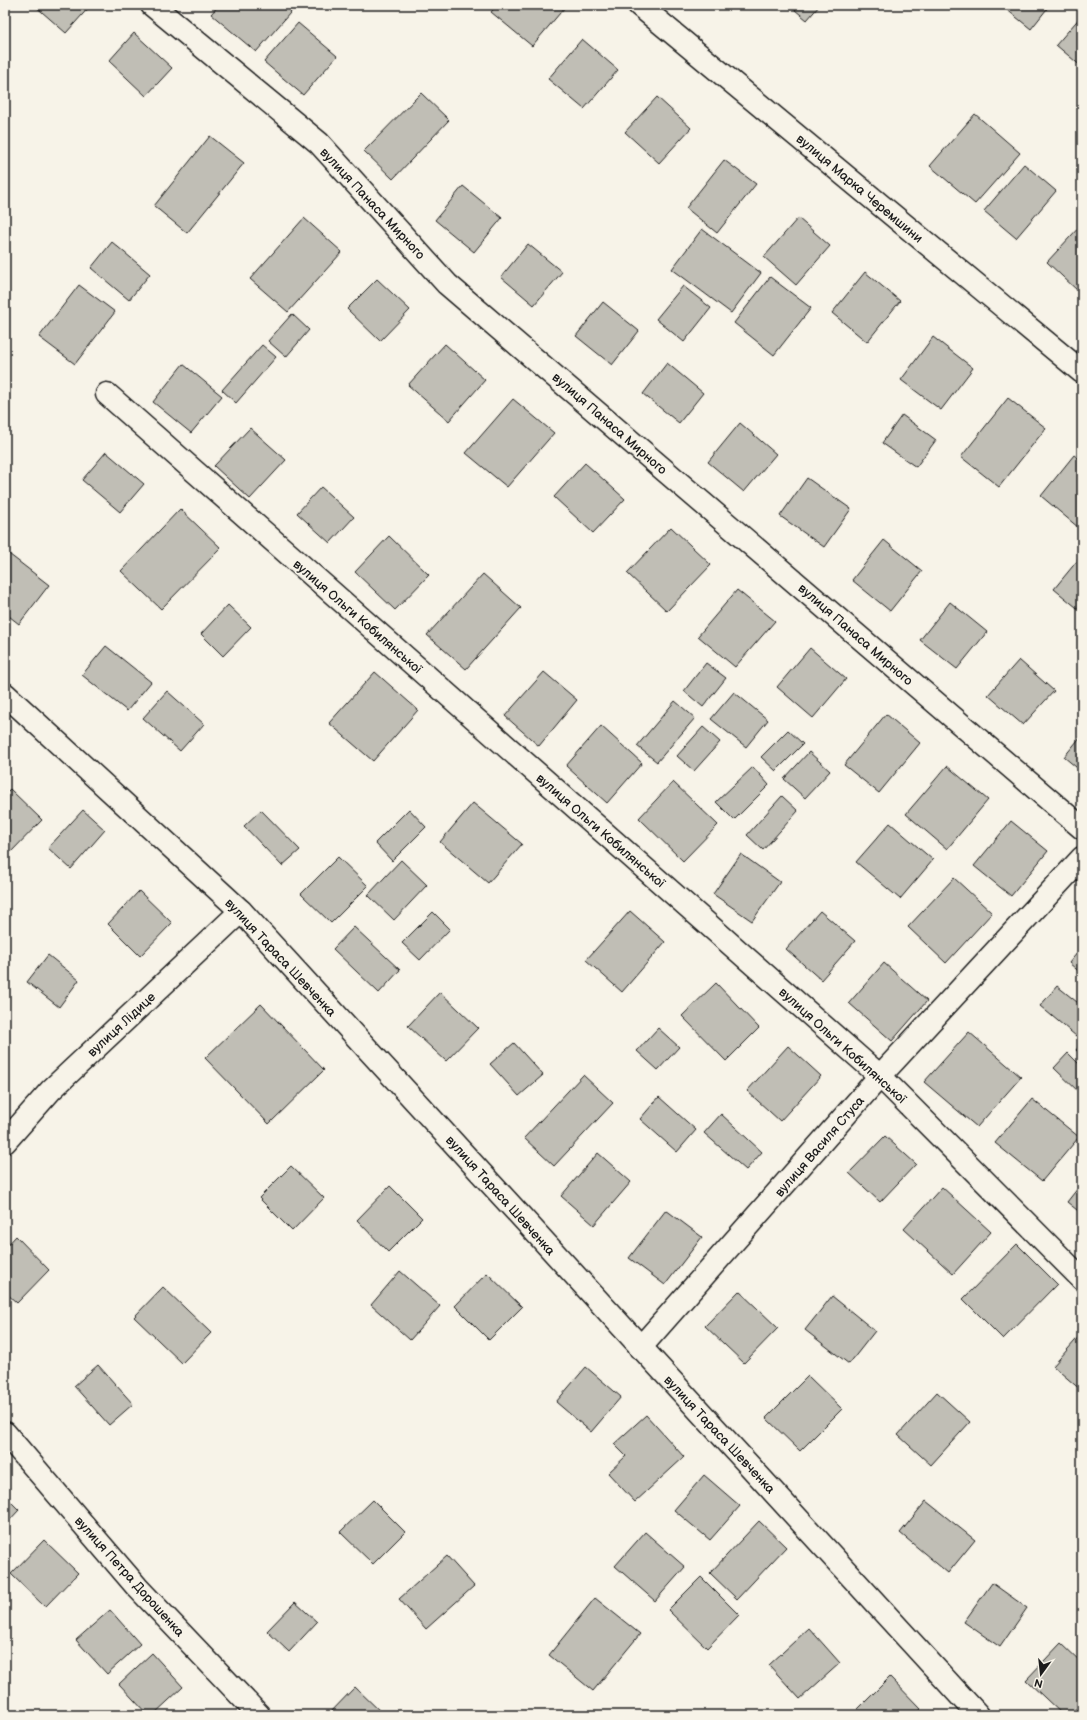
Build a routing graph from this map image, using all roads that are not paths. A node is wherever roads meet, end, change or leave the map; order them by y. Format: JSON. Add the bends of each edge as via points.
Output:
{"nodes":[{"id":1,"x":152,"y":5,"type":"edge"},
{"id":2,"x":639,"y":5,"type":"edge"},
{"id":3,"x":1082,"y":372,"type":"edge"},
{"id":4,"x":107,"y":394,"type":"dead end"},
{"id":5,"x":5,"y":694,"type":"edge"},
{"id":6,"x":1082,"y":828,"type":"edge"},
{"id":7,"x":1082,"y":858,"type":"edge"},
{"id":8,"x":241,"y":911,"type":"junction"},
{"id":9,"x":880,"y":1076,"type":"junction"},
{"id":10,"x":5,"y":1142,"type":"edge"},
{"id":11,"x":1082,"y":1279,"type":"edge"},
{"id":12,"x":640,"y":1348,"type":"junction"},
{"id":13,"x":5,"y":1433,"type":"edge"},
{"id":14,"x":259,"y":1715,"type":"edge"},
{"id":15,"x":978,"y":1715,"type":"edge"}],
"edges":[{"from":1,"to":6,"type":"street","name":"вулиця Панаса Мирного","via":[[319,144],[448,284]]},
{"from":2,"to":3,"type":"street","name":"вулиця Марка Черемшини"},
{"from":4,"to":9,"type":"street","name":"вулиця Ольги Кобилянської"},
{"from":5,"to":8,"type":"street","name":"вулиця Тараса Шевченка"},
{"from":7,"to":9,"type":"street","name":"вулиця Василя Стуса"},
{"from":8,"to":10,"type":"street","name":"вулиця Лідице","via":[[51,1090]]},
{"from":8,"to":12,"type":"street","name":"вулиця Тараса Шевченка"},
{"from":9,"to":11,"type":"street","name":"вулиця Ольги Кобилянської"},
{"from":9,"to":12,"type":"street","name":"вулиця Василя Стуса"},
{"from":12,"to":15,"type":"street","name":"вулиця Тараса Шевченка"},
{"from":13,"to":14,"type":"street","name":"вулиця Петра Дорошенка","via":[[137,1587]]}]}
